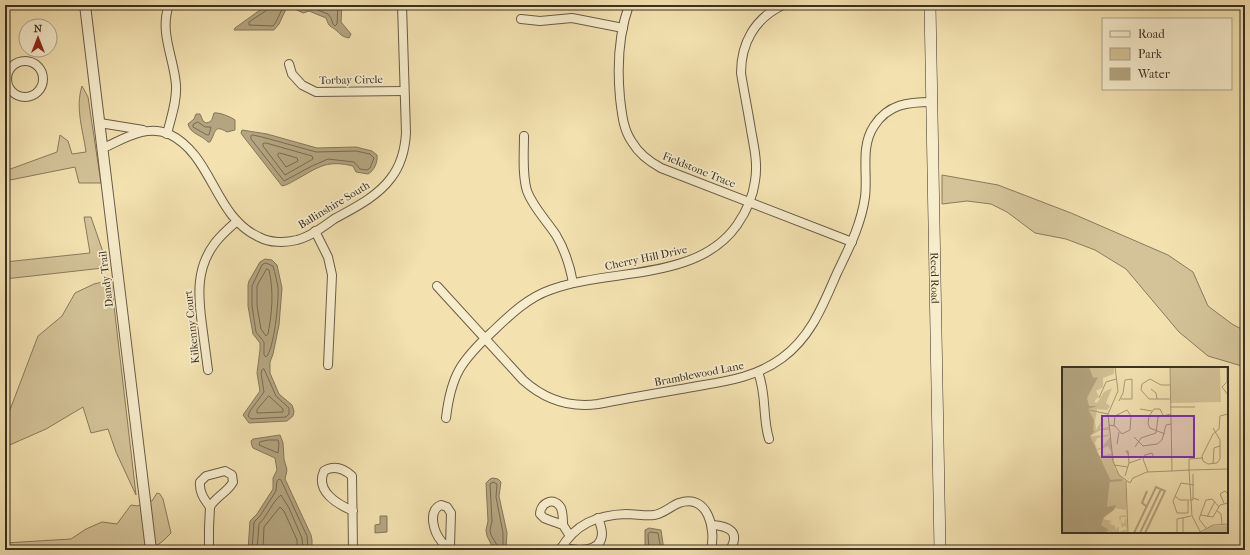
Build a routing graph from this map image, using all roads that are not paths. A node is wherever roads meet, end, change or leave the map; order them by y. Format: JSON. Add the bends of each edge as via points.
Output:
{"nodes":[{"id":1,"x":85,"y":5,"type":"edge"},
{"id":2,"x":169,"y":5,"type":"edge"},
{"id":3,"x":402,"y":5,"type":"edge"},
{"id":4,"x":629,"y":5,"type":"edge"},
{"id":5,"x":783,"y":5,"type":"edge"},
{"id":6,"x":930,"y":5,"type":"edge"},
{"id":7,"x":521,"y":19,"type":"dead end"},
{"id":8,"x":623,"y":28,"type":"junction"},
{"id":9,"x":289,"y":64,"type":"dead end"},
{"id":10,"x":6,"y":76,"type":"edge"},
{"id":11,"x":404,"y":91,"type":"junction"},
{"id":12,"x":932,"y":102,"type":"junction"},
{"id":13,"x":100,"y":123,"type":"junction"},
{"id":14,"x":144,"y":130,"type":"junction"},
{"id":15,"x":167,"y":134,"type":"junction"},
{"id":16,"x":524,"y":136,"type":"dead end"},
{"id":17,"x":103,"y":148,"type":"junction"},
{"id":18,"x":750,"y":202,"type":"junction"},
{"id":19,"x":237,"y":221,"type":"junction"},
{"id":20,"x":315,"y":231,"type":"junction"},
{"id":21,"x":852,"y":242,"type":"junction"},
{"id":22,"x":573,"y":283,"type":"junction"},
{"id":23,"x":436,"y":286,"type":"dead end"},
{"id":24,"x":485,"y":338,"type":"junction"},
{"id":25,"x":328,"y":365,"type":"dead end"},
{"id":26,"x":208,"y":370,"type":"dead end"},
{"id":27,"x":758,"y":372,"type":"junction"},
{"id":28,"x":446,"y":418,"type":"dead end"},
{"id":29,"x":769,"y":439,"type":"dead end"},
{"id":30,"x":210,"y":507,"type":"junction"},
{"id":31,"x":353,"y":511,"type":"junction"},
{"id":32,"x":598,"y":518,"type":"junction"},
{"id":33,"x":562,"y":525,"type":"dead end"},
{"id":34,"x":712,"y":525,"type":"junction"},
{"id":35,"x":570,"y":536,"type":"junction"},
{"id":36,"x":561,"y":548,"type":"edge"},
{"id":37,"x":151,"y":550,"type":"edge"},
{"id":38,"x":209,"y":550,"type":"edge"},
{"id":39,"x":353,"y":550,"type":"edge"},
{"id":40,"x":711,"y":550,"type":"edge"},
{"id":41,"x":730,"y":550,"type":"edge"},
{"id":42,"x":940,"y":550,"type":"edge"}],
"edges":[{"from":1,"to":13,"type":"street","name":"Dandy Trail"},
{"from":2,"to":15,"type":"street","via":[[165,29],[176,92]]},
{"from":3,"to":11,"type":"street","name":"Ballinshire South"},
{"from":4,"to":8,"type":"street","name":"Fieldstone Trace"},
{"from":5,"to":18,"type":"street","name":"Cherry Hill Drive","via":[[772,10],[753,30],[741,63],[755,147],[755,182]]},
{"from":6,"to":12,"type":"main road","name":"Reed Road"},
{"from":7,"to":8,"type":"street","via":[[540,21],[572,18]]},
{"from":8,"to":18,"type":"street","name":"Fieldstone Trace","via":[[618,66],[622,112],[625,129],[635,147],[655,165]]},
{"from":9,"to":11,"type":"street","name":"Torbay Circle","via":[[302,86],[316,92]]},
{"from":10,"to":10,"type":"street","via":[[14,65],[27,61],[39,67],[43,80],[37,92],[25,96],[11,89]]},
{"from":11,"to":20,"type":"street","name":"Ballinshire South","via":[[406,140],[402,157],[392,176],[370,197]]},
{"from":12,"to":21,"type":"street","name":"Bramblewood Lane","via":[[896,107],[884,114],[873,127],[866,147],[864,206]]},
{"from":12,"to":42,"type":"main road","name":"Reed Road"},
{"from":13,"to":14,"type":"street","name":"Ballinshire South"},
{"from":13,"to":17,"type":"street","name":"Dandy Trail"},
{"from":14,"to":15,"type":"street","name":"Ballinshire South"},
{"from":14,"to":17,"type":"street"},
{"from":15,"to":19,"type":"street","name":"Ballinshire South","via":[[180,140],[190,150]]},
{"from":16,"to":22,"type":"street","via":[[527,190],[562,245]]},
{"from":17,"to":37,"type":"street","name":"Dandy Trail"},
{"from":18,"to":21,"type":"street","name":"Fieldstone Trace"},
{"from":18,"to":22,"type":"street","name":"Cherry Hill Drive","via":[[742,218],[725,239],[692,260],[672,266]]},
{"from":19,"to":20,"type":"street","name":"Ballinshire South","via":[[253,234],[273,241],[304,238]]},
{"from":19,"to":26,"type":"street","name":"Kilkenny Court","via":[[219,237],[206,258],[200,275],[199,299]]},
{"from":20,"to":25,"type":"street","via":[[328,257],[332,275]]},
{"from":21,"to":27,"type":"street","name":"Bramblewood Lane","via":[[817,317],[806,334],[782,358]]},
{"from":22,"to":24,"type":"street","name":"Cherry Hill Drive","via":[[549,290],[530,300]]},
{"from":23,"to":24,"type":"street","name":"Bramblewood Lane"},
{"from":24,"to":27,"type":"street","name":"Bramblewood Lane","via":[[533,389],[554,400],[571,404],[598,404],[731,380]]},
{"from":24,"to":28,"type":"street","name":"Cherry Hill Drive","via":[[458,371],[449,397]]},
{"from":27,"to":29,"type":"street","via":[[764,392]]},
{"from":30,"to":30,"type":"street","via":[[232,485],[233,477],[228,471],[206,476],[201,480],[200,491]]},
{"from":30,"to":38,"type":"street"},
{"from":31,"to":31,"type":"street","via":[[337,502],[324,489],[321,481],[324,471],[336,468],[352,476]]},
{"from":31,"to":39,"type":"street"},
{"from":32,"to":34,"type":"street","via":[[628,514],[654,515],[679,503],[689,502],[702,507]]},
{"from":32,"to":35,"type":"street","via":[[580,527]]},
{"from":32,"to":36,"type":"street","via":[[602,536],[596,546],[582,550]]},
{"from":33,"to":35,"type":"street"},
{"from":34,"to":40,"type":"street"},
{"from":34,"to":41,"type":"street","via":[[727,527],[732,532],[734,542]]},
{"from":35,"to":36,"type":"street"}]}
